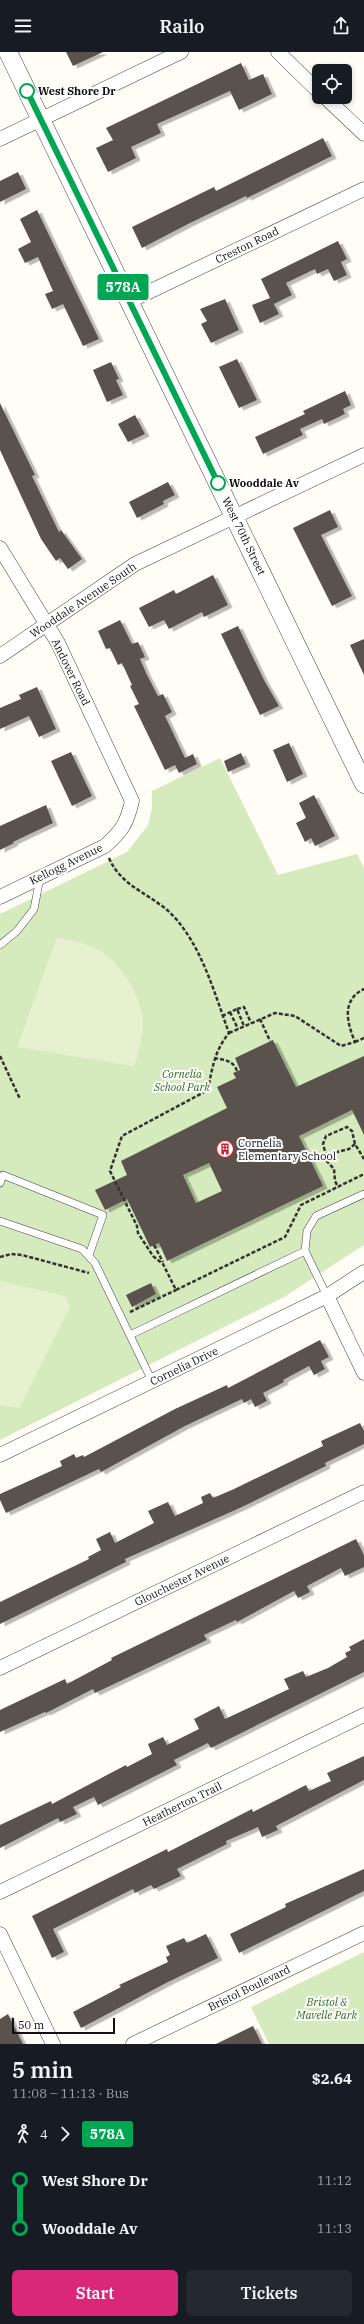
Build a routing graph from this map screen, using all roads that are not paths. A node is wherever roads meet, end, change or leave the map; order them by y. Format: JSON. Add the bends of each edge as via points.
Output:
{"nodes":[{"id":1,"x":8,"y":52,"type":"edge"},
{"id":2,"x":181,"y":52,"type":"edge"},
{"id":3,"x":278,"y":52,"type":"edge"},
{"id":4,"x":312,"y":85,"type":"edge"},
{"id":5,"x":332,"y":104,"type":"edge"},
{"id":6,"x":40,"y":119,"type":"junction"},
{"id":7,"x":364,"y":134,"type":"edge"},
{"id":8,"x":0,"y":139,"type":"edge"},
{"id":9,"x":364,"y":189,"type":"edge"},
{"id":10,"x":130,"y":301,"type":"junction"},
{"id":11,"x":364,"y":455,"type":"edge"},
{"id":12,"x":234,"y":517,"type":"junction"},
{"id":13,"x":0,"y":548,"type":"edge"},
{"id":14,"x":47,"y":623,"type":"junction"},
{"id":15,"x":0,"y":656,"type":"edge"},
{"id":16,"x":364,"y":784,"type":"edge"},
{"id":17,"x":132,"y":801,"type":"joint"},
{"id":18,"x":41,"y":877,"type":"junction"},
{"id":19,"x":0,"y":897,"type":"edge"},
{"id":20,"x":0,"y":946,"type":"edge"},
{"id":21,"x":0,"y":1183,"type":"edge"},
{"id":22,"x":364,"y":1194,"type":"edge"},
{"id":23,"x":0,"y":1221,"type":"edge"},
{"id":24,"x":305,"y":1251,"type":"junction"},
{"id":25,"x":89,"y":1254,"type":"junction"},
{"id":26,"x":364,"y":1272,"type":"edge"},
{"id":27,"x":327,"y":1296,"type":"junction"},
{"id":28,"x":130,"y":1335,"type":"junction"},
{"id":29,"x":364,"y":1373,"type":"edge"},
{"id":30,"x":152,"y":1381,"type":"junction"},
{"id":31,"x":0,"y":1455,"type":"edge"},
{"id":32,"x":364,"y":1492,"type":"edge"},
{"id":33,"x":0,"y":1668,"type":"edge"},
{"id":34,"x":364,"y":1715,"type":"edge"},
{"id":35,"x":0,"y":1892,"type":"edge"},
{"id":36,"x":364,"y":1933,"type":"edge"},
{"id":37,"x":0,"y":1934,"type":"edge"},
{"id":38,"x":53,"y":2044,"type":"edge"},
{"id":39,"x":133,"y":2044,"type":"edge"}],
"edges":[{"from":1,"to":6,"type":"street","name":"West 70th Street"},
{"from":2,"to":6,"type":"street"},
{"from":3,"to":4,"type":"street"},
{"from":5,"to":7,"type":"street"},
{"from":6,"to":8,"type":"street"},
{"from":6,"to":10,"type":"street","name":"West 70th Street"},
{"from":9,"to":10,"type":"street","name":"Creston Road"},
{"from":10,"to":12,"type":"street","name":"West 70th Street"},
{"from":11,"to":12,"type":"street","name":"Wooddale Avenue South"},
{"from":12,"to":14,"type":"street","name":"Wooddale Avenue South","via":[[136,564]]},
{"from":12,"to":16,"type":"street","name":"West 70th Street"},
{"from":13,"to":14,"type":"street","name":"Andover Road"},
{"from":14,"to":15,"type":"street","name":"Wooddale Avenue South"},
{"from":14,"to":17,"type":"street","name":"Andover Road"},
{"from":17,"to":18,"type":"street","name":"Kellogg Avenue","via":[[128,820],[105,846]]},
{"from":18,"to":19,"type":"street","name":"Kellogg Avenue"},
{"from":18,"to":20,"type":"lane","via":[[34,909],[17,931]]},
{"from":21,"to":25,"type":"lane","via":[[3,1175],[103,1215]]},
{"from":22,"to":24,"type":"lane","via":[[316,1216],[306,1231]]},
{"from":23,"to":25,"type":"lane","via":[[82,1249]]},
{"from":24,"to":27,"type":"lane"},
{"from":24,"to":28,"type":"lane"},
{"from":25,"to":28,"type":"lane"},
{"from":26,"to":27,"type":"street","name":"Cornelia Drive"},
{"from":27,"to":29,"type":"street"},
{"from":27,"to":30,"type":"street","name":"Cornelia Drive"},
{"from":28,"to":30,"type":"lane"},
{"from":30,"to":31,"type":"street","name":"Cornelia Drive"},
{"from":32,"to":33,"type":"street","name":"Glouchester Avenue"},
{"from":34,"to":35,"type":"street","name":"Heatherton Trail"},
{"from":36,"to":39,"type":"street","name":"Bristol Boulevard"},
{"from":37,"to":38,"type":"street"}]}
